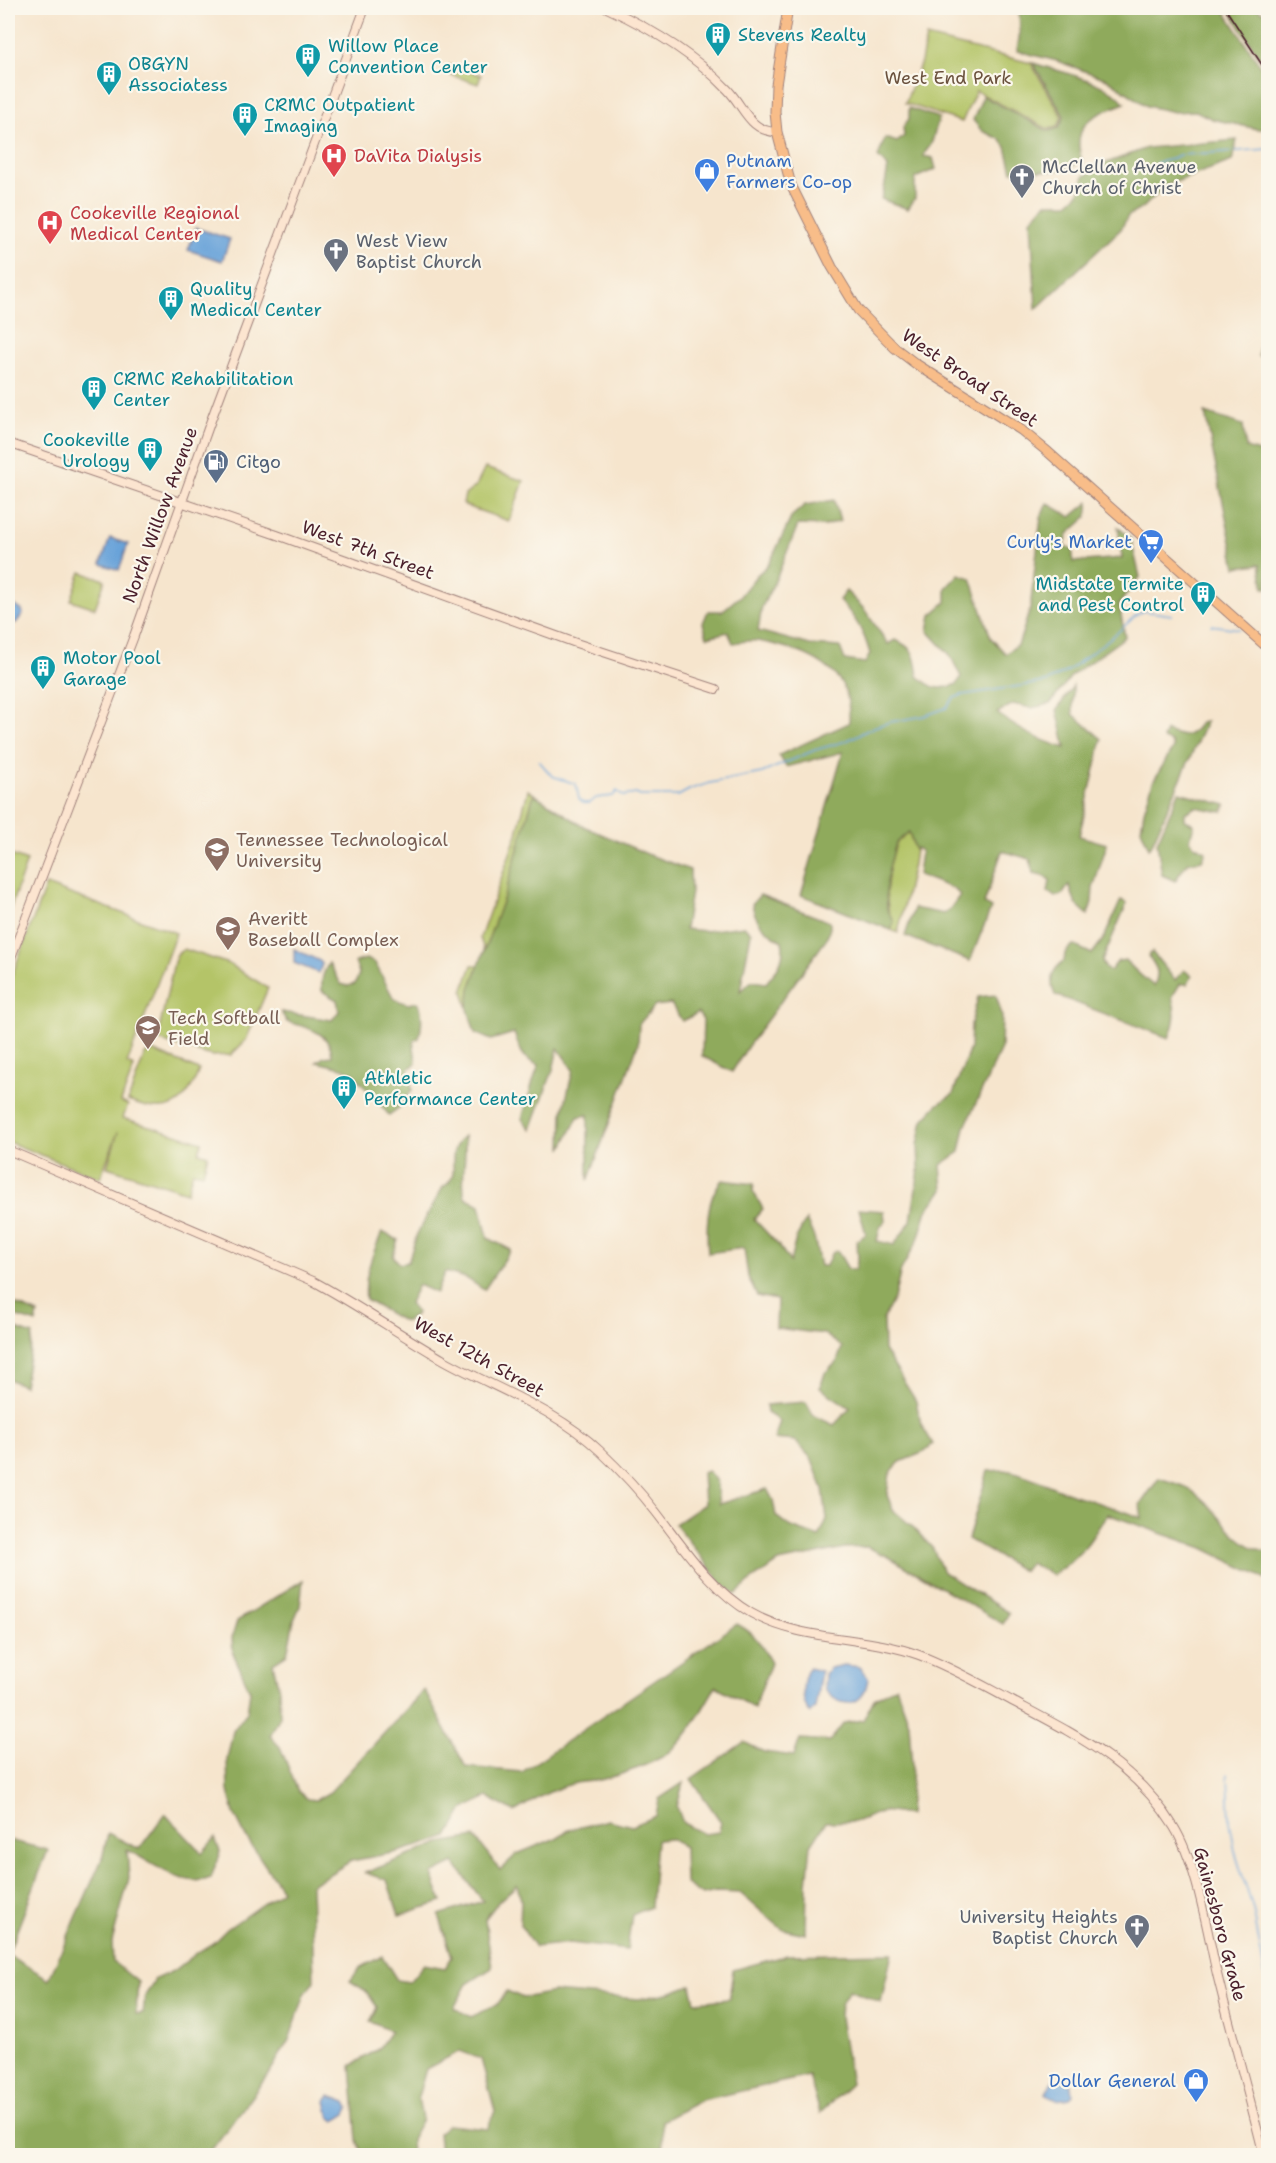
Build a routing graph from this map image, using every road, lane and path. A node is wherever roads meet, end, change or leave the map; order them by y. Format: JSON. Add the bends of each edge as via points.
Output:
{"nodes":[{"id":1,"x":364,"y":8,"type":"edge"},
{"id":2,"x":607,"y":8,"type":"edge"},
{"id":3,"x":788,"y":8,"type":"edge"},
{"id":4,"x":777,"y":132,"type":"junction"},
{"id":5,"x":8,"y":443,"type":"edge"},
{"id":6,"x":181,"y":503,"type":"junction"},
{"id":7,"x":1269,"y":648,"type":"edge"},
{"id":8,"x":716,"y":689,"type":"dead end"},
{"id":9,"x":8,"y":965,"type":"edge"},
{"id":10,"x":8,"y":1150,"type":"edge"},
{"id":11,"x":887,"y":1646,"type":"joint"},
{"id":12,"x":1264,"y":2156,"type":"edge"}],
"edges":[{"from":1,"to":6,"type":"main road","name":"North Willow Avenue"},
{"from":2,"to":4,"type":"main road","via":[[643,26],[702,66],[729,91],[756,126],[766,132]]},
{"from":3,"to":4,"type":"main road","name":"West Broad Street","via":[[776,85]]},
{"from":4,"to":7,"type":"main road","name":"West Broad Street","via":[[791,185],[819,244],[858,310],[902,353],[1048,452]]},
{"from":5,"to":6,"type":"main road","name":"West 7th Street"},
{"from":6,"to":8,"type":"main road","name":"West 7th Street"},
{"from":6,"to":9,"type":"main road","name":"North Willow Avenue"},
{"from":10,"to":11,"type":"main road","name":"West 12th Street","via":[[313,1281],[440,1357],[551,1414],[598,1449],[636,1487],[716,1585],[751,1613],[813,1634]]},
{"from":11,"to":12,"type":"main road","name":"Gainesboro Grade","via":[[945,1666],[1098,1748],[1156,1802],[1174,1828],[1190,1866]]}]}
